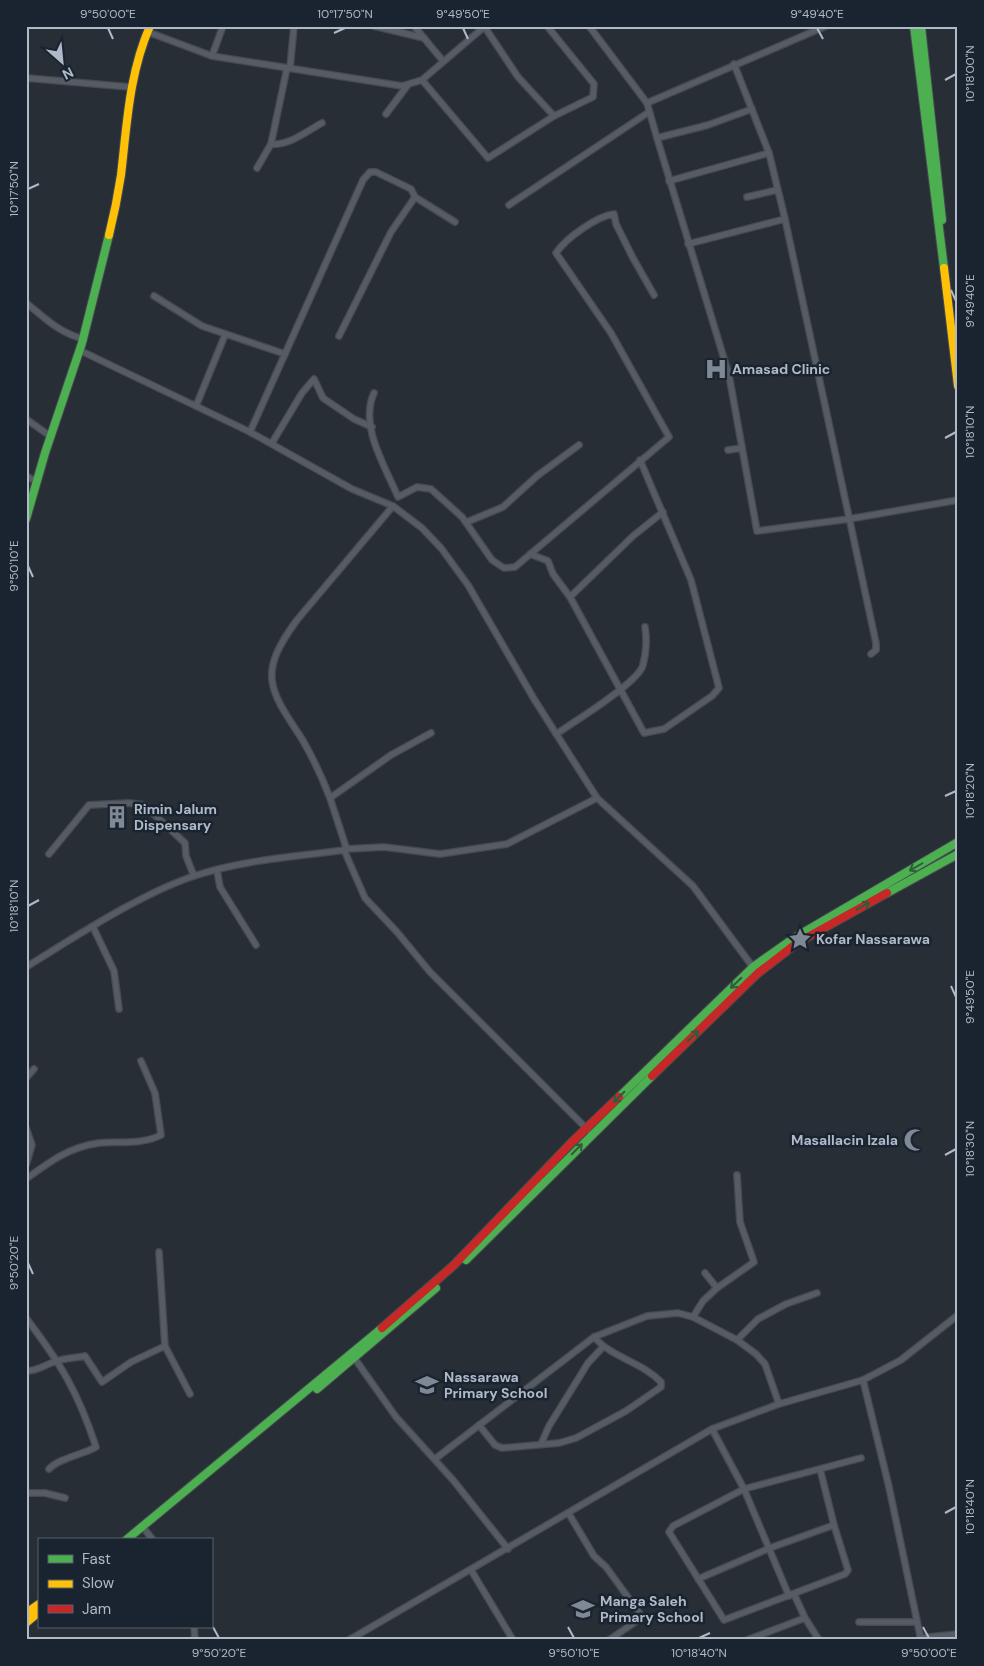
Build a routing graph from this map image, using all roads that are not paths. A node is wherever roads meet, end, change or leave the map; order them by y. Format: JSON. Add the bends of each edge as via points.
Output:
{"nodes":[{"id":1,"x":223,"y":26,"type":"edge"},
{"id":2,"x":294,"y":26,"type":"edge"},
{"id":3,"x":374,"y":26,"type":"edge"},
{"id":4,"x":414,"y":26,"type":"edge"},
{"id":5,"x":547,"y":26,"type":"edge"},
{"id":6,"x":589,"y":26,"type":"edge"},
{"id":7,"x":826,"y":26,"type":"edge"},
{"id":8,"x":914,"y":26,"type":"edge"},
{"id":9,"x":921,"y":26,"type":"edge"},
{"id":10,"x":484,"y":27,"type":"edge"},
{"id":11,"x":149,"y":29,"type":"edge"},
{"id":12,"x":424,"y":38,"type":"junction"},
{"id":13,"x":212,"y":56,"type":"junction"},
{"id":14,"x":442,"y":61,"type":"junction"},
{"id":15,"x":734,"y":64,"type":"junction"},
{"id":16,"x":288,"y":68,"type":"junction"},
{"id":17,"x":26,"y":78,"type":"edge"},
{"id":18,"x":422,"y":80,"type":"junction"},
{"id":19,"x":407,"y":86,"type":"junction"},
{"id":20,"x":130,"y":87,"type":"junction"},
{"id":21,"x":647,"y":103,"type":"junction"},
{"id":22,"x":752,"y":109,"type":"junction"},
{"id":23,"x":649,"y":112,"type":"junction"},
{"id":24,"x":386,"y":114,"type":"dead end"},
{"id":25,"x":554,"y":116,"type":"junction"},
{"id":26,"x":322,"y":123,"type":"dead end"},
{"id":27,"x":657,"y":138,"type":"junction"},
{"id":28,"x":271,"y":144,"type":"junction"},
{"id":29,"x":769,"y":153,"type":"junction"},
{"id":30,"x":257,"y":168,"type":"dead end"},
{"id":31,"x":670,"y":181,"type":"junction"},
{"id":32,"x":777,"y":190,"type":"junction"},
{"id":33,"x":415,"y":197,"type":"junction"},
{"id":34,"x":747,"y":197,"type":"dead end"},
{"id":35,"x":509,"y":205,"type":"dead end"},
{"id":36,"x":785,"y":219,"type":"junction"},
{"id":37,"x":455,"y":222,"type":"dead end"},
{"id":38,"x":688,"y":244,"type":"junction"},
{"id":39,"x":654,"y":295,"type":"dead end"},
{"id":40,"x":154,"y":296,"type":"dead end"},
{"id":41,"x":26,"y":304,"type":"edge"},
{"id":42,"x":225,"y":335,"type":"junction"},
{"id":43,"x":339,"y":336,"type":"dead end"},
{"id":44,"x":83,"y":338,"type":"junction"},
{"id":45,"x":958,"y":349,"type":"edge"},
{"id":46,"x":79,"y":350,"type":"junction"},
{"id":47,"x":285,"y":354,"type":"junction"},
{"id":48,"x":958,"y":386,"type":"edge"},
{"id":49,"x":374,"y":393,"type":"dead end"},
{"id":50,"x":196,"y":406,"type":"junction"},
{"id":51,"x":26,"y":419,"type":"edge"},
{"id":52,"x":372,"y":427,"type":"junction"},
{"id":53,"x":250,"y":432,"type":"junction"},
{"id":54,"x":50,"y":436,"type":"junction"},
{"id":55,"x":272,"y":443,"type":"junction"},
{"id":56,"x":579,"y":444,"type":"dead end"},
{"id":57,"x":742,"y":448,"type":"junction"},
{"id":58,"x":728,"y":450,"type":"dead end"},
{"id":59,"x":640,"y":460,"type":"junction"},
{"id":60,"x":26,"y":476,"type":"edge"},
{"id":61,"x":34,"y":480,"type":"junction"},
{"id":62,"x":958,"y":500,"type":"edge"},
{"id":63,"x":394,"y":506,"type":"junction"},
{"id":64,"x":663,"y":512,"type":"junction"},
{"id":65,"x":26,"y":519,"type":"edge"},
{"id":66,"x":849,"y":519,"type":"junction"},
{"id":67,"x":467,"y":522,"type":"junction"},
{"id":68,"x":530,"y":554,"type":"junction"},
{"id":69,"x":570,"y":597,"type":"junction"},
{"id":70,"x":645,"y":627,"type":"dead end"},
{"id":71,"x":871,"y":654,"type":"dead end"},
{"id":72,"x":620,"y":690,"type":"junction"},
{"id":73,"x":431,"y":733,"type":"dead end"},
{"id":74,"x":556,"y":734,"type":"junction"},
{"id":75,"x":330,"y":798,"type":"junction"},
{"id":76,"x":597,"y":798,"type":"junction"},
{"id":77,"x":958,"y":842,"type":"edge"},
{"id":78,"x":345,"y":849,"type":"junction"},
{"id":79,"x":48,"y":854,"type":"dead end"},
{"id":80,"x":958,"y":854,"type":"edge"},
{"id":81,"x":217,"y":870,"type":"junction"},
{"id":82,"x":194,"y":876,"type":"junction"},
{"id":83,"x":93,"y":927,"type":"junction"},
{"id":84,"x":256,"y":945,"type":"dead end"},
{"id":85,"x":26,"y":967,"type":"edge"},
{"id":86,"x":755,"y":970,"type":"junction"},
{"id":87,"x":119,"y":1009,"type":"dead end"},
{"id":88,"x":141,"y":1061,"type":"dead end"},
{"id":89,"x":34,"y":1069,"type":"dead end"},
{"id":90,"x":26,"y":1078,"type":"edge"},
{"id":91,"x":26,"y":1128,"type":"edge"},
{"id":92,"x":589,"y":1131,"type":"junction"},
{"id":93,"x":26,"y":1165,"type":"edge"},
{"id":94,"x":738,"y":1175,"type":"dead end"},
{"id":95,"x":26,"y":1180,"type":"edge"},
{"id":96,"x":159,"y":1252,"type":"dead end"},
{"id":97,"x":705,"y":1273,"type":"dead end"},
{"id":98,"x":717,"y":1288,"type":"junction"},
{"id":99,"x":817,"y":1293,"type":"dead end"},
{"id":100,"x":958,"y":1315,"type":"edge"},
{"id":101,"x":693,"y":1317,"type":"junction"},
{"id":102,"x":26,"y":1318,"type":"edge"},
{"id":103,"x":594,"y":1337,"type":"junction"},
{"id":104,"x":737,"y":1340,"type":"junction"},
{"id":105,"x":165,"y":1346,"type":"junction"},
{"id":106,"x":603,"y":1347,"type":"junction"},
{"id":107,"x":355,"y":1359,"type":"junction"},
{"id":108,"x":58,"y":1360,"type":"junction"},
{"id":109,"x":26,"y":1371,"type":"edge"},
{"id":110,"x":863,"y":1380,"type":"junction"},
{"id":111,"x":190,"y":1394,"type":"dead end"},
{"id":112,"x":779,"y":1404,"type":"junction"},
{"id":113,"x":479,"y":1425,"type":"junction"},
{"id":114,"x":712,"y":1429,"type":"junction"},
{"id":115,"x":541,"y":1444,"type":"junction"},
{"id":116,"x":860,"y":1458,"type":"dead end"},
{"id":117,"x":434,"y":1459,"type":"junction"},
{"id":118,"x":49,"y":1468,"type":"dead end"},
{"id":119,"x":820,"y":1469,"type":"junction"},
{"id":120,"x":744,"y":1489,"type":"junction"},
{"id":121,"x":26,"y":1493,"type":"edge"},
{"id":122,"x":65,"y":1498,"type":"dead end"},
{"id":123,"x":568,"y":1514,"type":"junction"},
{"id":124,"x":834,"y":1524,"type":"junction"},
{"id":125,"x":146,"y":1531,"type":"junction"},
{"id":126,"x":128,"y":1538,"type":"edge"},
{"id":127,"x":137,"y":1538,"type":"edge"},
{"id":128,"x":152,"y":1538,"type":"edge"},
{"id":129,"x":770,"y":1548,"type":"junction"},
{"id":130,"x":508,"y":1549,"type":"junction"},
{"id":131,"x":471,"y":1570,"type":"junction"},
{"id":132,"x":698,"y":1579,"type":"junction"},
{"id":133,"x":791,"y":1595,"type":"junction"},
{"id":134,"x":38,"y":1605,"type":"edge"},
{"id":135,"x":26,"y":1613,"type":"edge"},
{"id":136,"x":38,"y":1613,"type":"edge"},
{"id":137,"x":805,"y":1618,"type":"junction"},
{"id":138,"x":859,"y":1622,"type":"dead end"},
{"id":139,"x":916,"y":1622,"type":"junction"},
{"id":140,"x":26,"y":1623,"type":"edge"},
{"id":141,"x":958,"y":1634,"type":"edge"},
{"id":142,"x":921,"y":1639,"type":"edge"},
{"id":143,"x":349,"y":1640,"type":"edge"},
{"id":144,"x":513,"y":1640,"type":"edge"},
{"id":145,"x":609,"y":1640,"type":"edge"},
{"id":146,"x":747,"y":1640,"type":"edge"},
{"id":147,"x":819,"y":1640,"type":"edge"}],
"edges":[{"from":1,"to":13,"type":"street"},
{"from":2,"to":16,"type":"street"},
{"from":3,"to":12,"type":"street"},
{"from":4,"to":12,"type":"street"},
{"from":5,"to":25,"type":"street","via":[[594,84],[592,96]]},
{"from":6,"to":21,"type":"street"},
{"from":7,"to":15,"type":"street"},
{"from":8,"to":48,"type":"street"},
{"from":9,"to":45,"type":"street"},
{"from":10,"to":14,"type":"street"},
{"from":10,"to":25,"type":"street","via":[[518,77]]},
{"from":11,"to":13,"type":"street"},
{"from":11,"to":20,"type":"street"},
{"from":12,"to":14,"type":"street"},
{"from":13,"to":16,"type":"street"},
{"from":14,"to":18,"type":"street"},
{"from":15,"to":21,"type":"street"},
{"from":15,"to":22,"type":"street"},
{"from":16,"to":19,"type":"street"},
{"from":16,"to":28,"type":"street"},
{"from":17,"to":20,"type":"street"},
{"from":18,"to":19,"type":"street"},
{"from":18,"to":25,"type":"street","via":[[488,158]]},
{"from":19,"to":24,"type":"street"},
{"from":20,"to":44,"type":"street","via":[[117,199]]},
{"from":21,"to":23,"type":"street"},
{"from":22,"to":27,"type":"street"},
{"from":22,"to":29,"type":"street"},
{"from":23,"to":27,"type":"street"},
{"from":23,"to":35,"type":"street"},
{"from":26,"to":28,"type":"street","via":[[287,142]]},
{"from":27,"to":31,"type":"street"},
{"from":28,"to":30,"type":"street"},
{"from":29,"to":31,"type":"street"},
{"from":29,"to":32,"type":"street"},
{"from":31,"to":38,"type":"street"},
{"from":32,"to":34,"type":"street"},
{"from":32,"to":36,"type":"street"},
{"from":33,"to":37,"type":"street"},
{"from":33,"to":43,"type":"street","via":[[391,232]]},
{"from":33,"to":47,"type":"street","via":[[411,189],[376,172],[370,172],[363,180]]},
{"from":36,"to":38,"type":"street"},
{"from":36,"to":66,"type":"street"},
{"from":38,"to":57,"type":"street","via":[[729,376]]},
{"from":39,"to":59,"type":"street","via":[[616,224],[614,214],[570,237],[556,253],[611,333],[669,437]]},
{"from":40,"to":42,"type":"street","via":[[202,326]]},
{"from":41,"to":44,"type":"street","via":[[64,334]]},
{"from":42,"to":47,"type":"street"},
{"from":42,"to":50,"type":"street"},
{"from":44,"to":46,"type":"street"},
{"from":46,"to":50,"type":"street"},
{"from":46,"to":54,"type":"street"},
{"from":47,"to":53,"type":"street"},
{"from":49,"to":52,"type":"street","via":[[368,405]]},
{"from":50,"to":53,"type":"street"},
{"from":51,"to":54,"type":"street"},
{"from":52,"to":55,"type":"street","via":[[323,398],[314,379]]},
{"from":52,"to":67,"type":"street","via":[[373,444],[398,497],[417,487],[431,489]]},
{"from":53,"to":55,"type":"street"},
{"from":54,"to":61,"type":"street"},
{"from":55,"to":63,"type":"street","via":[[352,489]]},
{"from":56,"to":67,"type":"street","via":[[503,507]]},
{"from":57,"to":58,"type":"street"},
{"from":57,"to":66,"type":"street","via":[[757,530]]},
{"from":59,"to":64,"type":"street"},
{"from":59,"to":68,"type":"street"},
{"from":60,"to":61,"type":"street"},
{"from":61,"to":65,"type":"street"},
{"from":62,"to":66,"type":"street"},
{"from":63,"to":74,"type":"street","via":[[422,528],[453,562]]},
{"from":63,"to":75,"type":"street","via":[[287,633],[272,667],[272,683],[279,706],[312,758]]},
{"from":64,"to":69,"type":"street","via":[[633,536]]},
{"from":64,"to":72,"type":"street","via":[[691,580],[719,688],[664,729],[644,733]]},
{"from":66,"to":71,"type":"street","via":[[876,643],[876,650]]},
{"from":67,"to":68,"type":"street","via":[[492,560],[504,568],[515,567]]},
{"from":68,"to":69,"type":"street","via":[[548,561]]},
{"from":69,"to":72,"type":"street"},
{"from":70,"to":72,"type":"street","via":[[647,639],[643,667]]},
{"from":72,"to":74,"type":"street"},
{"from":73,"to":75,"type":"street","via":[[391,755]]},
{"from":74,"to":76,"type":"street"},
{"from":75,"to":78,"type":"street"},
{"from":76,"to":78,"type":"street","via":[[507,844],[440,854],[384,847]]},
{"from":76,"to":86,"type":"street","via":[[693,886]]},
{"from":77,"to":86,"type":"street","one_way":true,"via":[[794,938]]},
{"from":78,"to":81,"type":"street"},
{"from":78,"to":92,"type":"street","via":[[365,898],[430,972]]},
{"from":79,"to":82,"type":"street","via":[[89,805],[144,805],[185,843]]},
{"from":86,"to":80,"type":"street","one_way":true,"via":[[797,943]]},
{"from":81,"to":82,"type":"street"},
{"from":81,"to":84,"type":"street","via":[[220,887]]},
{"from":82,"to":83,"type":"street"},
{"from":83,"to":85,"type":"street"},
{"from":83,"to":87,"type":"street","via":[[114,972]]},
{"from":86,"to":92,"type":"street"},
{"from":88,"to":95,"type":"street","via":[[154,1093],[160,1135],[142,1141],[98,1143],[76,1148],[52,1159]]},
{"from":89,"to":90,"type":"street"},
{"from":91,"to":93,"type":"street","via":[[32,1145]]},
{"from":107,"to":92,"type":"street","one_way":true,"via":[[458,1268]]},
{"from":92,"to":126,"type":"street","via":[[454,1265],[352,1354]]},
{"from":94,"to":98,"type":"street","via":[[740,1222],[754,1262]]},
{"from":96,"to":105,"type":"street"},
{"from":97,"to":98,"type":"street"},
{"from":98,"to":101,"type":"street","via":[[703,1300]]},
{"from":99,"to":104,"type":"street","via":[[758,1319]]},
{"from":100,"to":110,"type":"street","via":[[902,1360]]},
{"from":101,"to":103,"type":"street","via":[[678,1313],[647,1316]]},
{"from":101,"to":104,"type":"street"},
{"from":102,"to":108,"type":"street"},
{"from":103,"to":106,"type":"street"},
{"from":103,"to":113,"type":"street"},
{"from":104,"to":112,"type":"street","via":[[765,1364]]},
{"from":105,"to":108,"type":"street","via":[[131,1362],[102,1382],[85,1356]]},
{"from":105,"to":111,"type":"street"},
{"from":106,"to":115,"type":"street","via":[[588,1363]]},
{"from":106,"to":115,"type":"street","via":[[646,1369],[661,1382],[661,1387],[626,1411],[576,1438]]},
{"from":107,"to":117,"type":"street","via":[[396,1418]]},
{"from":107,"to":125,"type":"street","via":[[268,1427]]},
{"from":108,"to":109,"type":"street","via":[[35,1371]]},
{"from":108,"to":118,"type":"street","via":[[77,1393],[96,1447],[80,1456],[56,1462]]},
{"from":110,"to":112,"type":"street"},
{"from":110,"to":139,"type":"street","via":[[889,1487]]},
{"from":112,"to":114,"type":"street"},
{"from":113,"to":115,"type":"street","via":[[495,1445],[502,1448]]},
{"from":113,"to":117,"type":"street"},
{"from":114,"to":120,"type":"street"},
{"from":114,"to":123,"type":"street"},
{"from":116,"to":119,"type":"street"},
{"from":117,"to":130,"type":"street"},
{"from":119,"to":120,"type":"street"},
{"from":119,"to":124,"type":"street"},
{"from":120,"to":129,"type":"street"},
{"from":120,"to":132,"type":"street","via":[[673,1526],[669,1532]]},
{"from":121,"to":122,"type":"street"},
{"from":123,"to":130,"type":"street"},
{"from":123,"to":145,"type":"street","via":[[594,1556],[606,1567],[641,1615]]},
{"from":124,"to":129,"type":"street"},
{"from":124,"to":133,"type":"street","via":[[848,1570]]},
{"from":125,"to":127,"type":"street"},
{"from":125,"to":128,"type":"street"},
{"from":129,"to":132,"type":"street"},
{"from":129,"to":133,"type":"street"},
{"from":130,"to":131,"type":"street"},
{"from":131,"to":143,"type":"street"},
{"from":131,"to":144,"type":"street"},
{"from":132,"to":133,"type":"street","via":[[724,1620]]},
{"from":133,"to":137,"type":"street"},
{"from":134,"to":135,"type":"street"},
{"from":136,"to":140,"type":"street"},
{"from":137,"to":146,"type":"street"},
{"from":137,"to":147,"type":"street"},
{"from":138,"to":139,"type":"street"},
{"from":139,"to":142,"type":"street"},
{"from":141,"to":142,"type":"street"}]}
